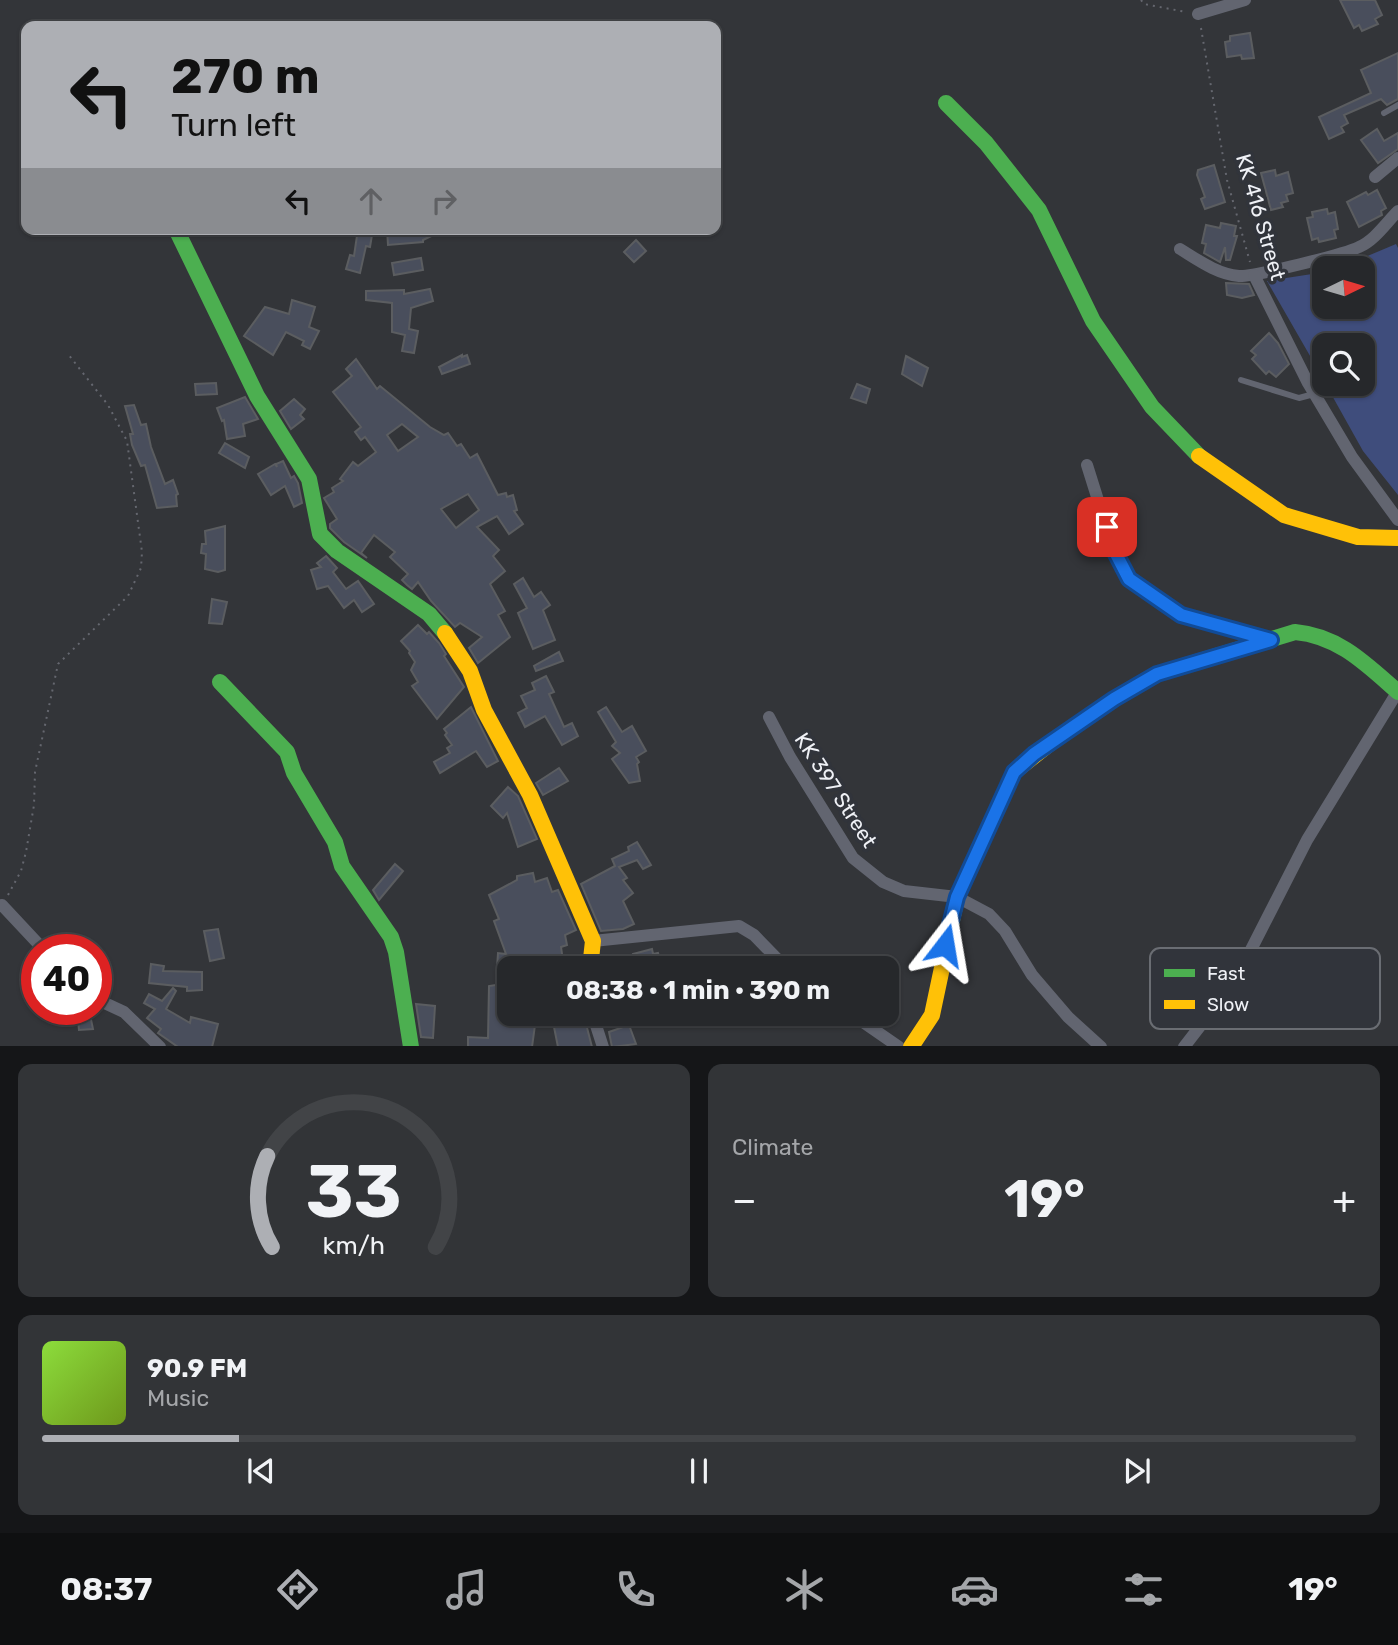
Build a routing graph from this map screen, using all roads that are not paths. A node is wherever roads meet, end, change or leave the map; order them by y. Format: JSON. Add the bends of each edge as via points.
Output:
{"nodes":[{"id":1,"x":1245,"y":0,"type":"edge"},
{"id":2,"x":1198,"y":14,"type":"road end"},
{"id":3,"x":946,"y":103,"type":"dead end"},
{"id":4,"x":1398,"y":105,"type":"edge"},
{"id":5,"x":1384,"y":113,"type":"dead end"},
{"id":6,"x":1398,"y":158,"type":"edge"},
{"id":7,"x":1375,"y":177,"type":"dead end"},
{"id":8,"x":1398,"y":211,"type":"edge"},
{"id":9,"x":179,"y":235,"type":"edge"},
{"id":10,"x":1180,"y":249,"type":"dead end"},
{"id":11,"x":1254,"y":275,"type":"junction"},
{"id":12,"x":1241,"y":380,"type":"dead end"},
{"id":13,"x":1312,"y":390,"type":"edge"},
{"id":14,"x":1312,"y":395,"type":"edge"},
{"id":15,"x":1315,"y":396,"type":"edge"},
{"id":16,"x":1087,"y":464,"type":"dead end"},
{"id":17,"x":1398,"y":520,"type":"edge"},
{"id":18,"x":1398,"y":538,"type":"edge"},
{"id":19,"x":1271,"y":640,"type":"junction"},
{"id":20,"x":220,"y":682,"type":"dead end"},
{"id":21,"x":1398,"y":692,"type":"edge"},
{"id":22,"x":769,"y":717,"type":"dead end"},
{"id":23,"x":957,"y":897,"type":"junction"},
{"id":24,"x":2,"y":905,"type":"edge"},
{"id":25,"x":29,"y":934,"type":"edge"},
{"id":26,"x":593,"y":941,"type":"junction"},
{"id":27,"x":1252,"y":948,"type":"edge"},
{"id":28,"x":591,"y":956,"type":"edge"},
{"id":29,"x":774,"y":956,"type":"edge"},
{"id":30,"x":112,"y":1006,"type":"edge"},
{"id":31,"x":596,"y":1026,"type":"edge"},
{"id":32,"x":869,"y":1026,"type":"edge"},
{"id":33,"x":1197,"y":1029,"type":"edge"},
{"id":34,"x":160,"y":1046,"type":"edge"},
{"id":35,"x":411,"y":1046,"type":"edge"},
{"id":36,"x":603,"y":1046,"type":"edge"},
{"id":37,"x":899,"y":1046,"type":"edge"},
{"id":38,"x":911,"y":1046,"type":"edge"},
{"id":39,"x":1101,"y":1046,"type":"edge"},
{"id":40,"x":1184,"y":1046,"type":"edge"}],
"edges":[{"from":1,"to":2,"type":"street"},
{"from":3,"to":18,"type":"street","via":[[986,143],[1039,210],[1093,321],[1152,407],[1198,455],[1284,515],[1359,537]]},
{"from":4,"to":5,"type":"lane"},
{"from":6,"to":7,"type":"street"},
{"from":8,"to":11,"type":"street","via":[[1359,248]]},
{"from":9,"to":26,"type":"street","via":[[257,396],[309,480],[320,534],[337,551],[429,614],[466,663]]},
{"from":10,"to":11,"type":"street","via":[[1209,267]]},
{"from":11,"to":13,"type":"street","name":"KK 416 Street"},
{"from":12,"to":14,"type":"lane","via":[[1299,398]]},
{"from":15,"to":17,"type":"street","name":"KK 416 Street"},
{"from":16,"to":19,"type":"street","via":[[1113,548],[1129,579],[1181,615]]},
{"from":19,"to":21,"type":"street","via":[[1295,632],[1325,635]]},
{"from":19,"to":23,"type":"street","via":[[1157,674],[1034,754],[1014,772],[1001,795]]},
{"from":20,"to":35,"type":"street","via":[[287,752],[335,842],[342,866],[391,937]]},
{"from":21,"to":27,"type":"street","via":[[1307,840]]},
{"from":22,"to":23,"type":"street","name":"KK 397 Street","via":[[853,858],[883,882],[904,891]]},
{"from":23,"to":38,"type":"street","via":[[932,1015]]},
{"from":23,"to":39,"type":"street","name":"KK 397 Street","via":[[989,914],[1032,975]]},
{"from":24,"to":25,"type":"street"},
{"from":26,"to":28,"type":"street"},
{"from":26,"to":29,"type":"street","via":[[739,926]]},
{"from":30,"to":34,"type":"street"},
{"from":31,"to":36,"type":"street"},
{"from":32,"to":37,"type":"street"},
{"from":33,"to":40,"type":"street"}]}
